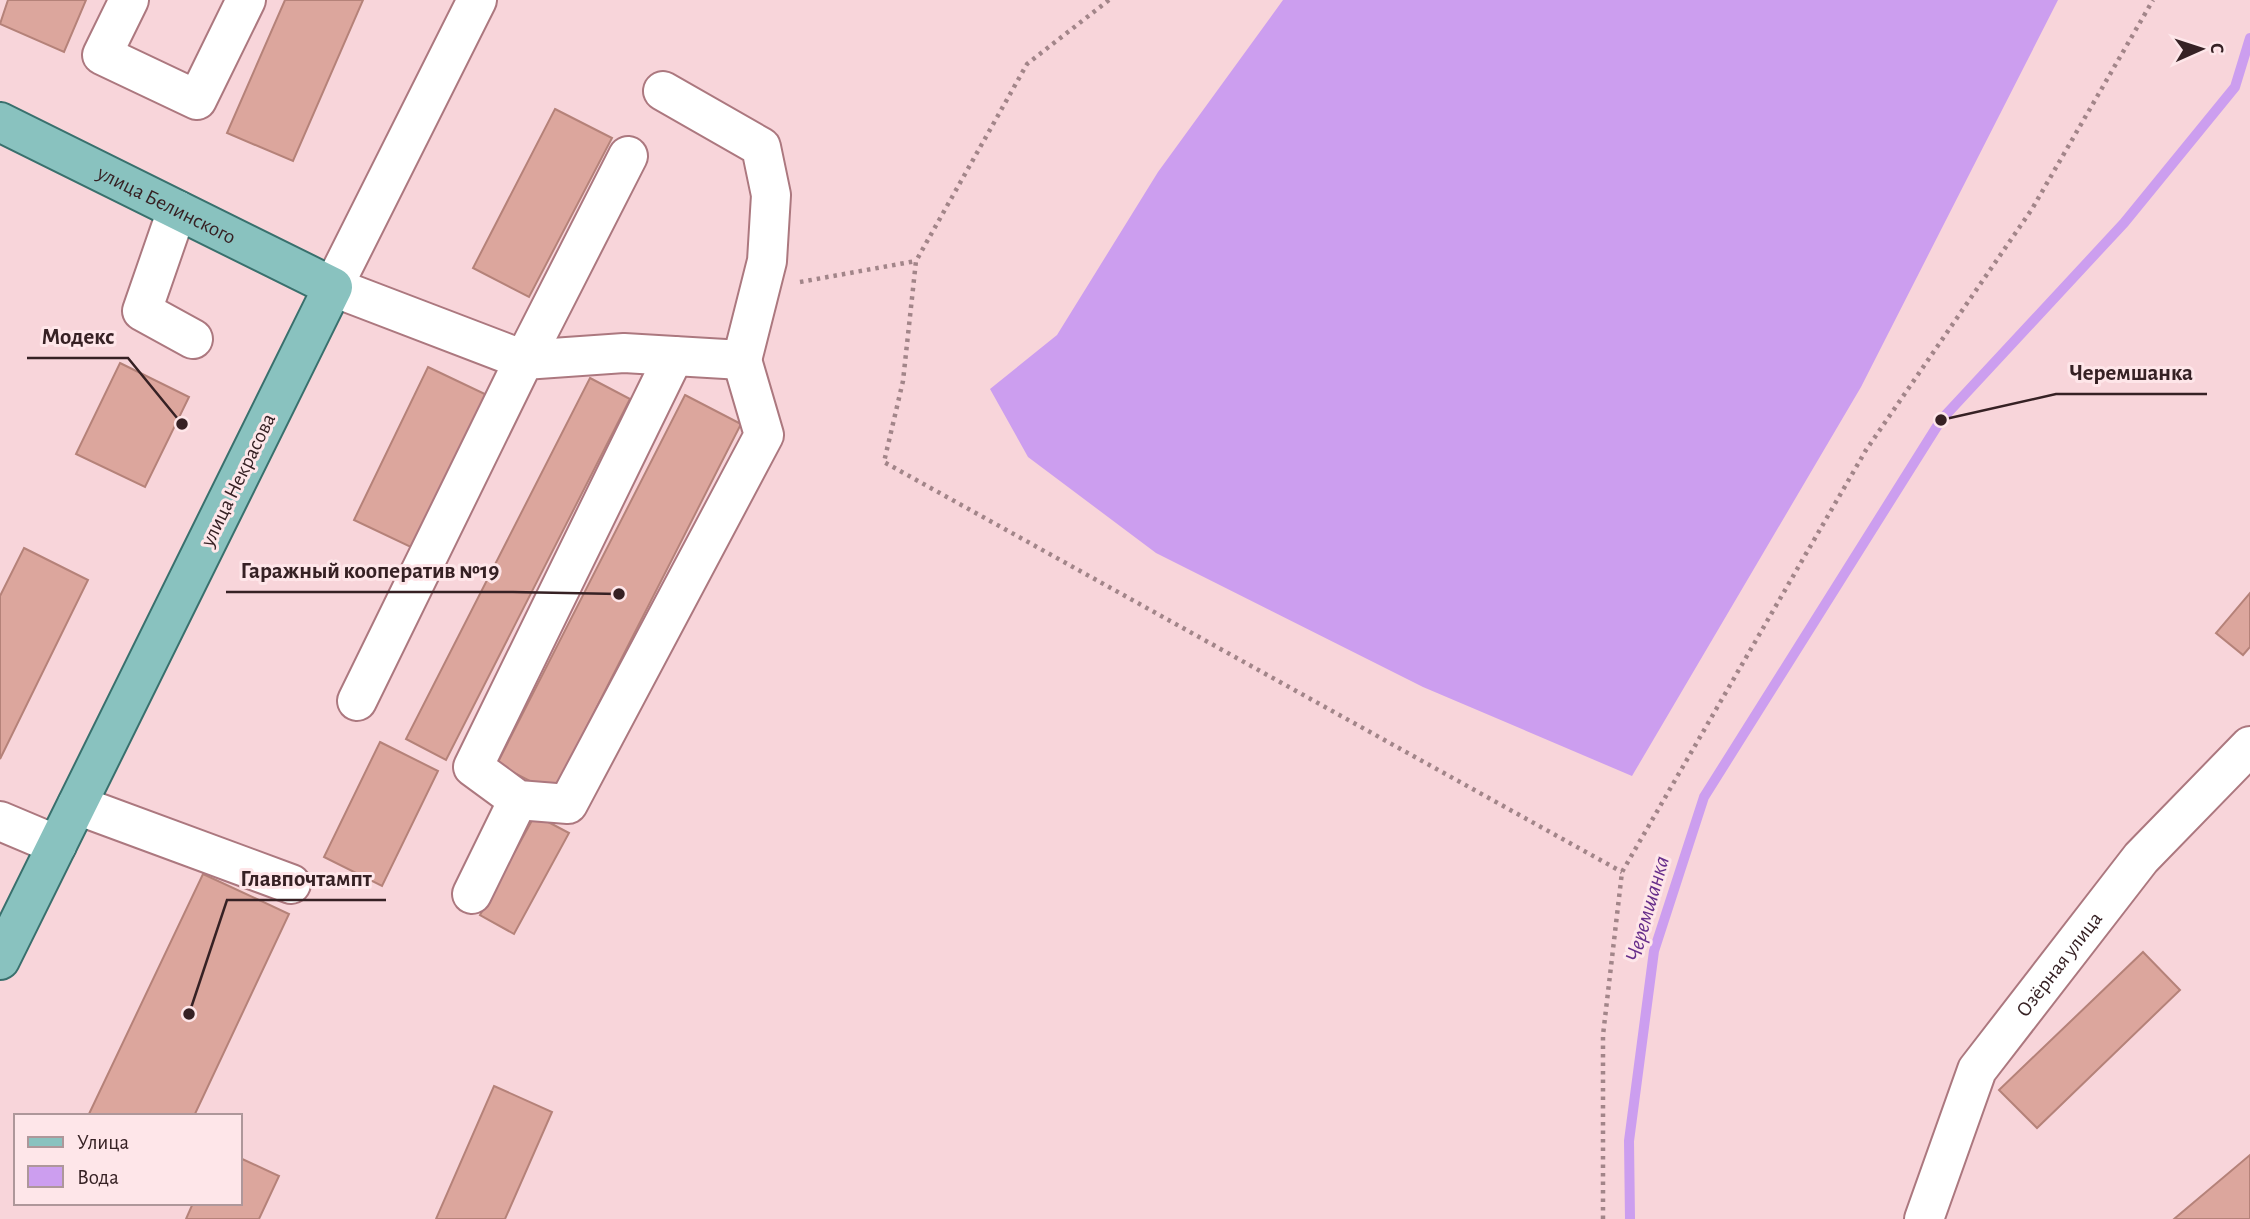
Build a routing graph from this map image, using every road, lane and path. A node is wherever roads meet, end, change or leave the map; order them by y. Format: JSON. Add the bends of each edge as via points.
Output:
{"nodes":[{"id":1,"x":129,"y":0,"type":"edge"},
{"id":2,"x":246,"y":0,"type":"edge"},
{"id":3,"x":477,"y":0,"type":"edge"},
{"id":4,"x":1109,"y":0,"type":"edge"},
{"id":5,"x":2153,"y":0,"type":"edge"},
{"id":6,"x":663,"y":91,"type":"dead end"},
{"id":7,"x":0,"y":122,"type":"edge"},
{"id":8,"x":628,"y":156,"type":"dead end"},
{"id":9,"x":177,"y":210,"type":"junction"},
{"id":10,"x":916,"y":261,"type":"junction"},
{"id":11,"x":333,"y":287,"type":"junction"},
{"id":12,"x":760,"y":290,"type":"junction"},
{"id":13,"x":193,"y":339,"type":"dead end"},
{"id":14,"x":674,"y":356,"type":"junction"},
{"id":15,"x":524,"y":360,"type":"junction"},
{"id":16,"x":742,"y":360,"type":"junction"},
{"id":17,"x":357,"y":701,"type":"dead end"},
{"id":18,"x":2250,"y":746,"type":"edge"},
{"id":19,"x":518,"y":800,"type":"junction"},
{"id":20,"x":77,"y":805,"type":"junction"},
{"id":21,"x":0,"y":821,"type":"edge"},
{"id":22,"x":57,"y":845,"type":"junction"},
{"id":23,"x":1622,"y":872,"type":"junction"},
{"id":24,"x":291,"y":884,"type":"dead end"},
{"id":25,"x":472,"y":894,"type":"dead end"},
{"id":26,"x":0,"y":961,"type":"edge"},
{"id":27,"x":1603,"y":1219,"type":"edge"},
{"id":28,"x":1924,"y":1219,"type":"edge"}],
"edges":[{"from":1,"to":2,"type":"street","via":[[102,55],[197,100]]},
{"from":3,"to":11,"type":"street","name":"улица Некрасова"},
{"from":4,"to":10,"type":"path","via":[[1027,64]]},
{"from":5,"to":23,"type":"path","via":[[2032,209],[1866,450]]},
{"from":6,"to":12,"type":"street","via":[[761,147],[771,195],[767,261]]},
{"from":7,"to":9,"type":"main road","name":"улица Белинского"},
{"from":8,"to":15,"type":"street"},
{"from":9,"to":11,"type":"main road","name":"улица Белинского"},
{"from":9,"to":13,"type":"street","via":[[142,311]]},
{"from":10,"to":12,"type":"path"},
{"from":10,"to":23,"type":"path","via":[[903,380],[884,462]]},
{"from":11,"to":15,"type":"street"},
{"from":11,"to":20,"type":"main road","name":"улица Некрасова"},
{"from":12,"to":16,"type":"street"},
{"from":14,"to":15,"type":"street"},
{"from":14,"to":16,"type":"street"},
{"from":14,"to":19,"type":"street","via":[[472,767]]},
{"from":15,"to":17,"type":"street"},
{"from":16,"to":19,"type":"street","via":[[764,435],[568,804]]},
{"from":18,"to":28,"type":"street","name":"Озёрная улица","via":[[2141,858],[1977,1070]]},
{"from":19,"to":25,"type":"street"},
{"from":20,"to":22,"type":"main road","name":"улица Некрасова"},
{"from":20,"to":24,"type":"street"},
{"from":21,"to":22,"type":"street"},
{"from":22,"to":26,"type":"main road","name":"улица Некрасова"},
{"from":23,"to":27,"type":"path","via":[[1603,1035]]}]}
